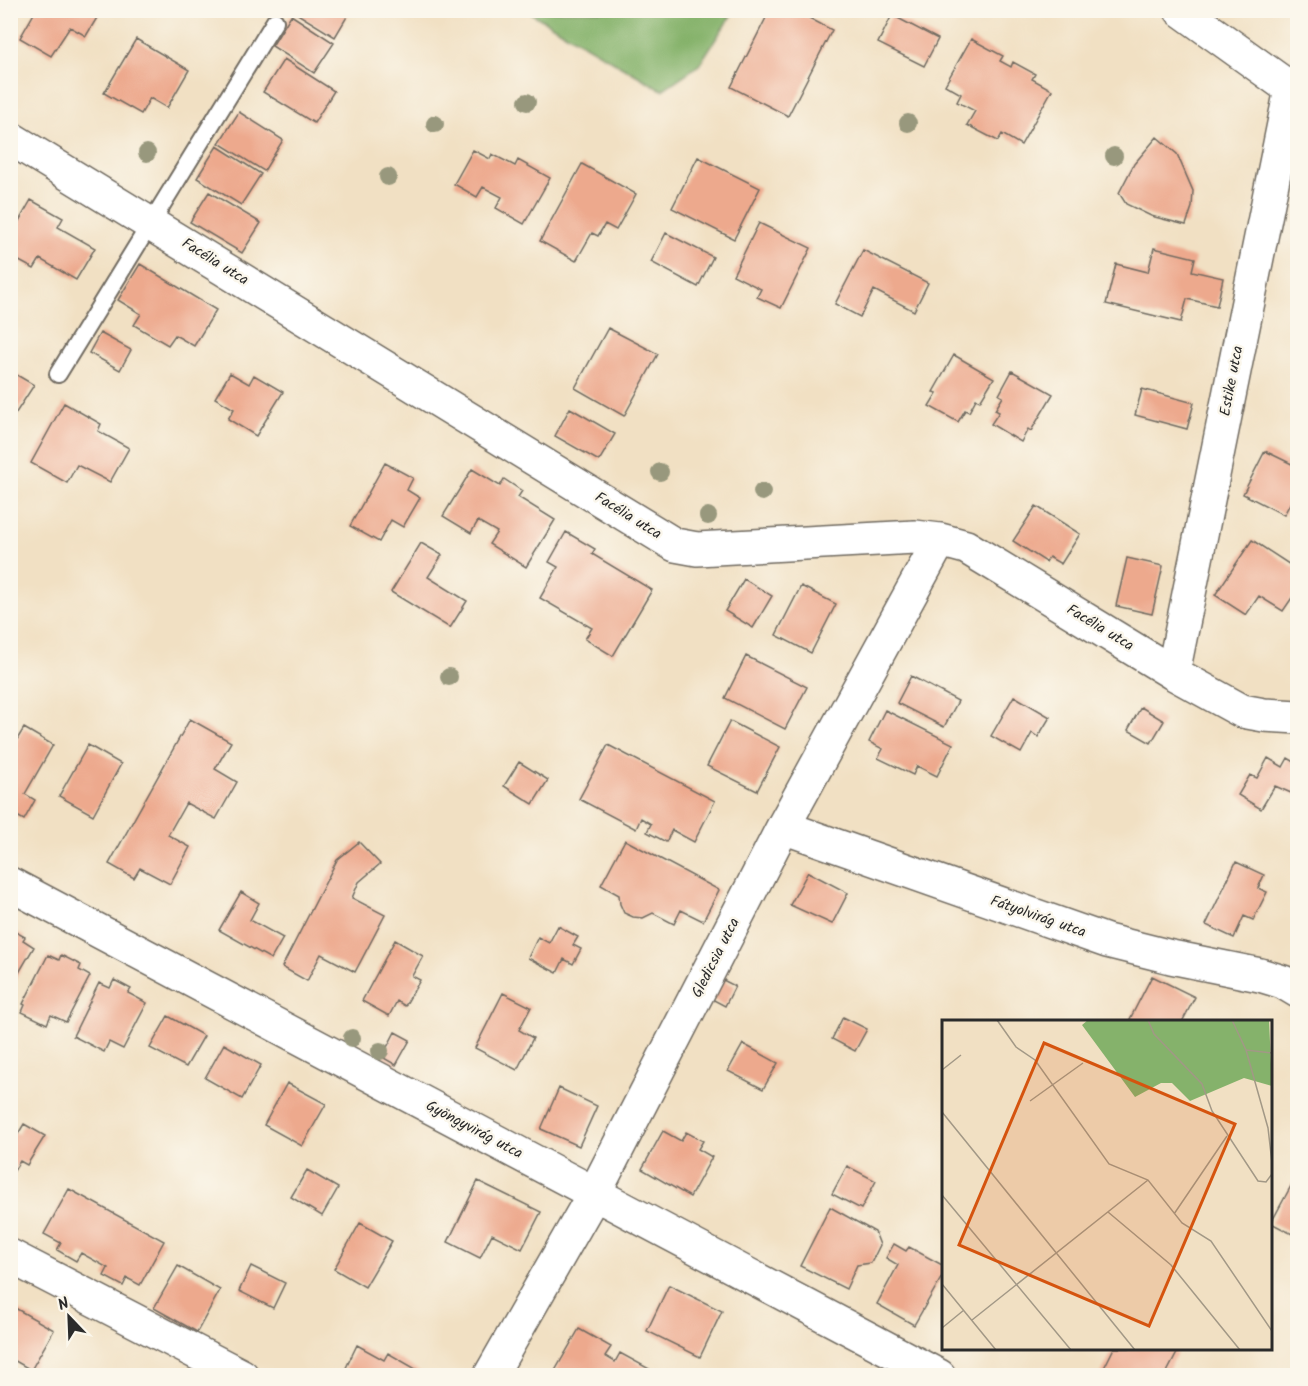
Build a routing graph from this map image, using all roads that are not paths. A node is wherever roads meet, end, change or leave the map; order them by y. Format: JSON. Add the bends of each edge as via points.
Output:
{"nodes":[{"id":1,"x":1181,"y":10,"type":"edge"},
{"id":2,"x":275,"y":21,"type":"dead end"},
{"id":3,"x":1294,"y":92,"type":"edge"},
{"id":4,"x":10,"y":138,"type":"edge"},
{"id":5,"x":151,"y":222,"type":"junction"},
{"id":6,"x":57,"y":374,"type":"dead end"},
{"id":7,"x":940,"y":540,"type":"junction"},
{"id":8,"x":1173,"y":673,"type":"junction"},
{"id":9,"x":1298,"y":717,"type":"edge"},
{"id":10,"x":783,"y":826,"type":"junction"},
{"id":11,"x":10,"y":884,"type":"edge"},
{"id":12,"x":1298,"y":991,"type":"edge"},
{"id":13,"x":594,"y":1194,"type":"junction"},
{"id":14,"x":10,"y":1256,"type":"edge"},
{"id":15,"x":242,"y":1376,"type":"edge"},
{"id":16,"x":490,"y":1376,"type":"edge"},
{"id":17,"x":939,"y":1376,"type":"edge"}],
"edges":[{"from":1,"to":3,"type":"street"},
{"from":2,"to":5,"type":"lane"},
{"from":3,"to":8,"type":"street","name":"Estike utca"},
{"from":4,"to":5,"type":"street","name":"Facélia utca"},
{"from":5,"to":6,"type":"lane"},
{"from":5,"to":7,"type":"street","name":"Facélia utca","via":[[675,545],[697,549],[915,537]]},
{"from":7,"to":8,"type":"street","name":"Facélia utca","via":[[966,547]]},
{"from":7,"to":10,"type":"street","name":"Gledicsia utca"},
{"from":8,"to":9,"type":"street","name":"Facélia utca","via":[[1242,711]]},
{"from":10,"to":12,"type":"street","name":"Fátyolvirág utca","via":[[1107,941],[1260,975]]},
{"from":10,"to":13,"type":"street","name":"Gledicsia utca"},
{"from":11,"to":13,"type":"street","name":"Gyöngyvirág utca"},
{"from":13,"to":16,"type":"street","name":"Gledicsia utca"},
{"from":13,"to":17,"type":"street","name":"Gyöngyvirág utca"},
{"from":14,"to":15,"type":"street"}]}
